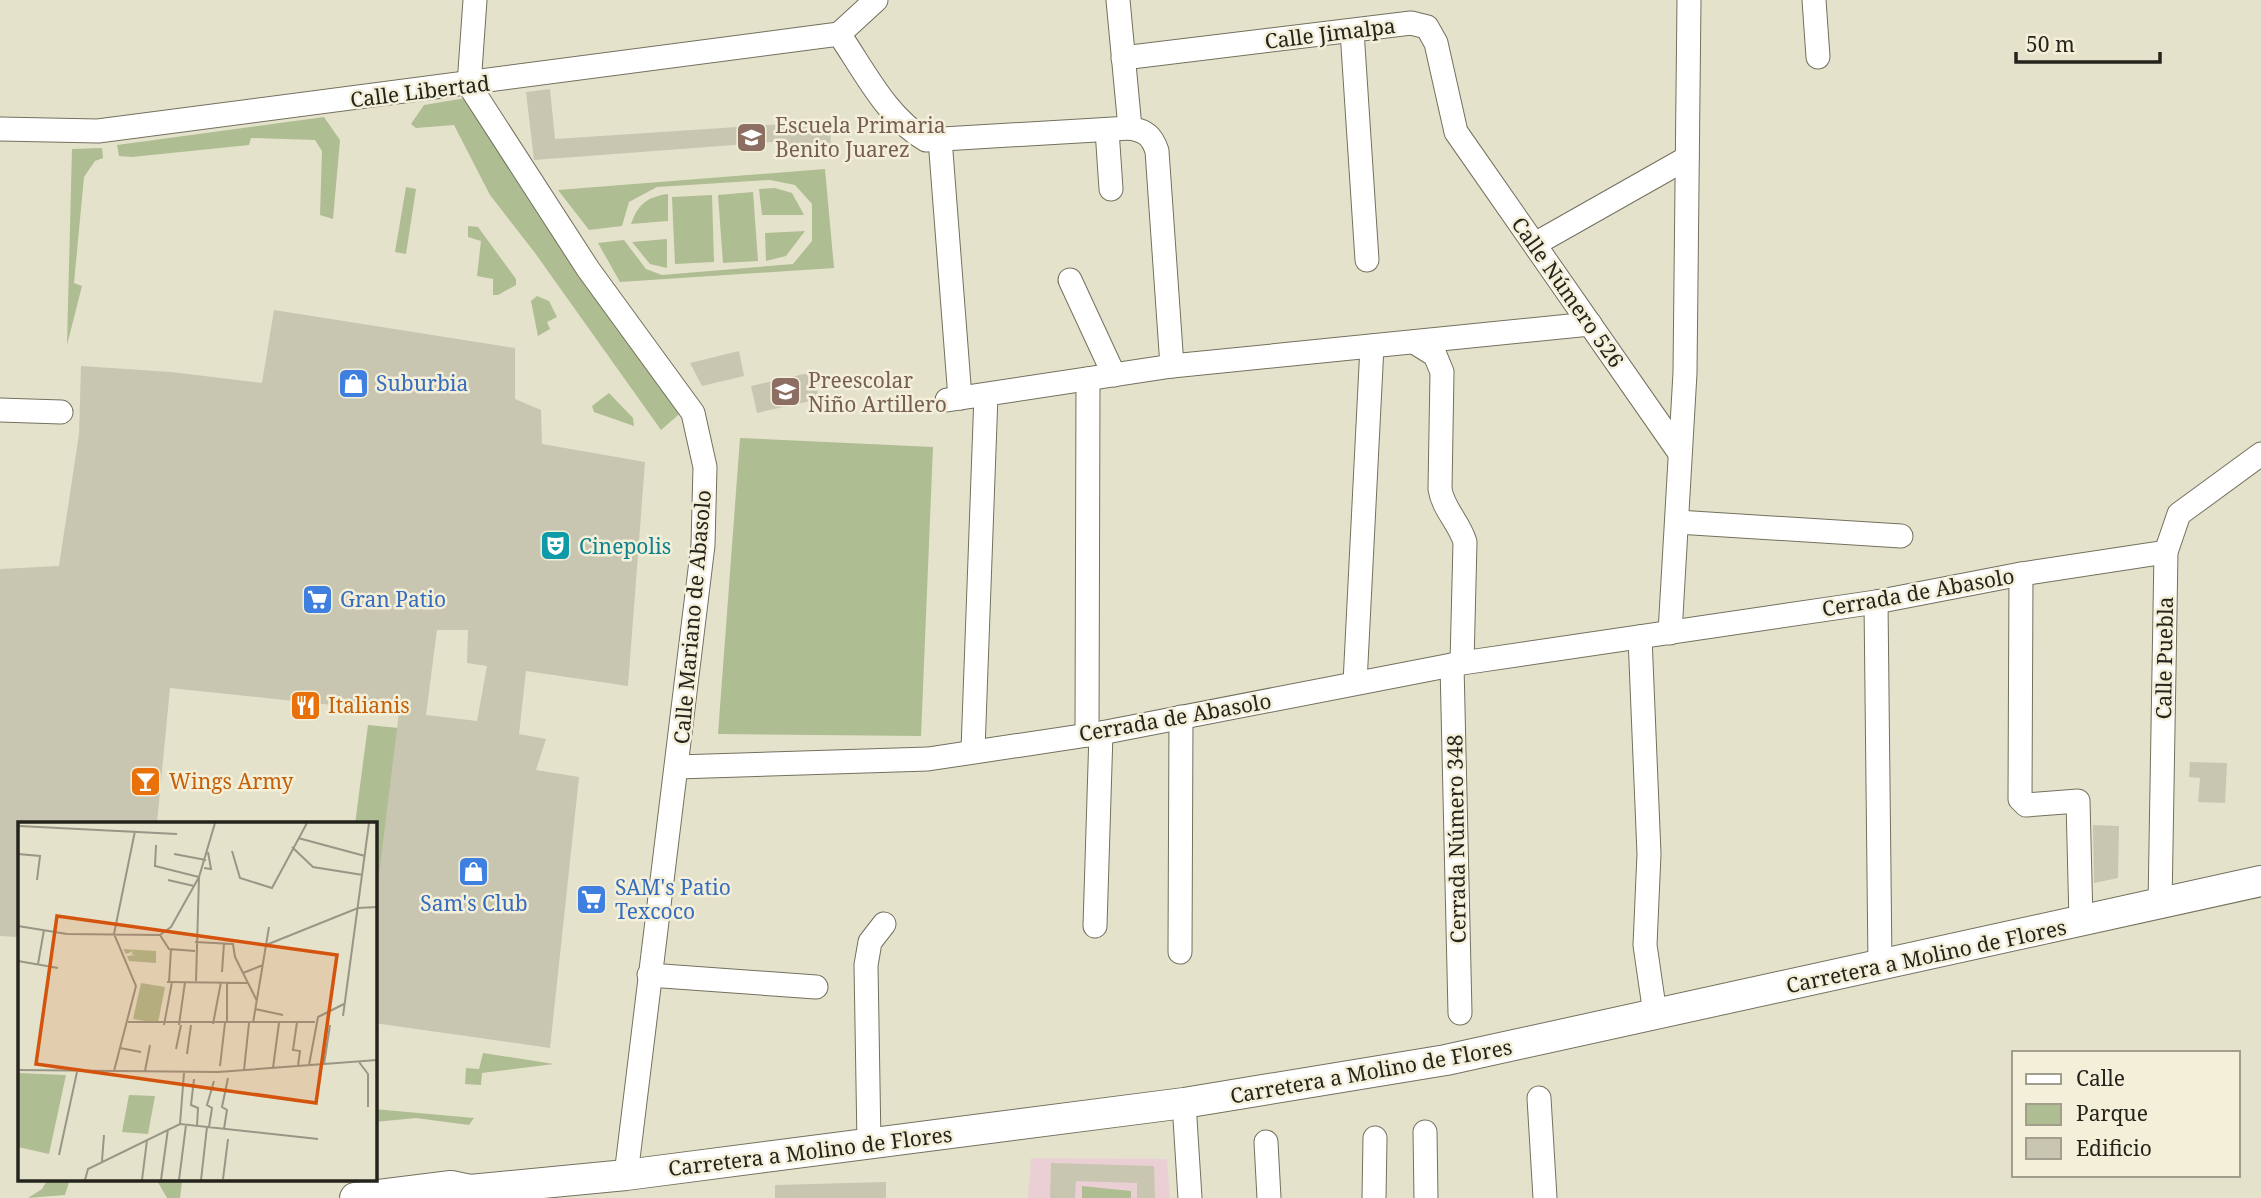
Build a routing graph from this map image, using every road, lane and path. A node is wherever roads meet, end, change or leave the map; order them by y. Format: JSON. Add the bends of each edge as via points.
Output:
{"nodes":[{"id":1,"x":475,"y":0,"type":"edge"},
{"id":2,"x":876,"y":0,"type":"edge"},
{"id":3,"x":1118,"y":0,"type":"edge"},
{"id":4,"x":1689,"y":0,"type":"edge"},
{"id":5,"x":1814,"y":0,"type":"edge"},
{"id":6,"x":1352,"y":31,"type":"junction"},
{"id":7,"x":839,"y":34,"type":"junction"},
{"id":8,"x":1818,"y":57,"type":"dead end"},
{"id":9,"x":1123,"y":58,"type":"junction"},
{"id":10,"x":469,"y":85,"type":"junction"},
{"id":11,"x":1130,"y":128,"type":"junction"},
{"id":12,"x":0,"y":129,"type":"edge"},
{"id":13,"x":1107,"y":130,"type":"junction"},
{"id":14,"x":1456,"y":132,"type":"joint"},
{"id":15,"x":940,"y":139,"type":"junction"},
{"id":16,"x":1687,"y":158,"type":"junction"},
{"id":17,"x":1111,"y":189,"type":"dead end"},
{"id":18,"x":1535,"y":244,"type":"junction"},
{"id":19,"x":1367,"y":260,"type":"dead end"},
{"id":20,"x":1070,"y":280,"type":"dead end"},
{"id":21,"x":1590,"y":324,"type":"junction"},
{"id":22,"x":1414,"y":342,"type":"junction"},
{"id":23,"x":1372,"y":346,"type":"junction"},
{"id":24,"x":1172,"y":366,"type":"junction"},
{"id":25,"x":1114,"y":375,"type":"junction"},
{"id":26,"x":1088,"y":379,"type":"junction"},
{"id":27,"x":986,"y":395,"type":"junction"},
{"id":28,"x":0,"y":410,"type":"edge"},
{"id":29,"x":61,"y":412,"type":"dead end"},
{"id":30,"x":1679,"y":452,"type":"junction"},
{"id":31,"x":2261,"y":454,"type":"edge"},
{"id":32,"x":1677,"y":522,"type":"junction"},
{"id":33,"x":1900,"y":536,"type":"dead end"},
{"id":34,"x":2166,"y":551,"type":"junction"},
{"id":35,"x":2021,"y":574,"type":"junction"},
{"id":36,"x":1876,"y":602,"type":"junction"},
{"id":37,"x":1670,"y":633,"type":"junction"},
{"id":38,"x":1640,"y":637,"type":"junction"},
{"id":39,"x":1457,"y":664,"type":"junction"},
{"id":40,"x":1355,"y":683,"type":"junction"},
{"id":41,"x":1181,"y":717,"type":"junction"},
{"id":42,"x":1094,"y":734,"type":"junction"},
{"id":43,"x":973,"y":750,"type":"junction"},
{"id":44,"x":677,"y":767,"type":"junction"},
{"id":45,"x":2261,"y":881,"type":"edge"},
{"id":46,"x":2160,"y":905,"type":"junction"},
{"id":47,"x":2081,"y":922,"type":"junction"},
{"id":48,"x":884,"y":924,"type":"dead end"},
{"id":49,"x":1095,"y":926,"type":"dead end"},
{"id":50,"x":1180,"y":952,"type":"dead end"},
{"id":51,"x":1880,"y":965,"type":"junction"},
{"id":52,"x":649,"y":975,"type":"junction"},
{"id":53,"x":816,"y":986,"type":"dead end"},
{"id":54,"x":1460,"y":1013,"type":"dead end"},
{"id":55,"x":1655,"y":1014,"type":"junction"},
{"id":56,"x":1539,"y":1098,"type":"dead end"},
{"id":57,"x":1184,"y":1103,"type":"junction"},
{"id":58,"x":1425,"y":1132,"type":"dead end"},
{"id":59,"x":1376,"y":1138,"type":"dead end"},
{"id":60,"x":1266,"y":1142,"type":"dead end"},
{"id":61,"x":869,"y":1143,"type":"junction"},
{"id":62,"x":626,"y":1175,"type":"junction"},
{"id":63,"x":456,"y":1194,"type":"edge"},
{"id":64,"x":355,"y":1198,"type":"edge"},
{"id":65,"x":1190,"y":1198,"type":"edge"},
{"id":66,"x":1269,"y":1198,"type":"edge"},
{"id":67,"x":1374,"y":1198,"type":"edge"},
{"id":68,"x":1426,"y":1198,"type":"edge"},
{"id":69,"x":1545,"y":1198,"type":"edge"}],
"edges":[{"from":1,"to":10,"type":"street"},
{"from":2,"to":7,"type":"street"},
{"from":3,"to":9,"type":"street"},
{"from":4,"to":16,"type":"street"},
{"from":5,"to":8,"type":"street"},
{"from":6,"to":9,"type":"street","name":"Calle Jimalpa"},
{"from":6,"to":14,"type":"street","name":"Calle Jimalpa","via":[[1412,23],[1427,27],[1436,43]]},
{"from":6,"to":19,"type":"street"},
{"from":7,"to":10,"type":"street","name":"Calle Libertad"},
{"from":7,"to":15,"type":"street","via":[[908,130],[926,140]]},
{"from":9,"to":11,"type":"street"},
{"from":10,"to":12,"type":"street","name":"Calle Libertad","via":[[98,131]]},
{"from":10,"to":44,"type":"street","name":"Calle Mariano de Abasolo","via":[[588,269],[693,414],[705,467],[703,545]]},
{"from":11,"to":13,"type":"street"},
{"from":11,"to":24,"type":"street","via":[[1144,131],[1157,151]]},
{"from":13,"to":15,"type":"street"},
{"from":13,"to":17,"type":"street"},
{"from":14,"to":18,"type":"street","name":"Calle Número 526"},
{"from":15,"to":27,"type":"street","via":[[953,399]]},
{"from":16,"to":18,"type":"street"},
{"from":16,"to":30,"type":"street","via":[[1685,373]]},
{"from":18,"to":21,"type":"street","name":"Calle Número 526"},
{"from":20,"to":25,"type":"street"},
{"from":21,"to":22,"type":"street"},
{"from":21,"to":30,"type":"street","name":"Calle Número 526"},
{"from":22,"to":23,"type":"street"},
{"from":22,"to":39,"type":"street","name":"Cerrada Número 348","via":[[1435,355],[1442,372],[1440,489],[1465,542]]},
{"from":23,"to":24,"type":"street"},
{"from":23,"to":40,"type":"street"},
{"from":24,"to":25,"type":"street"},
{"from":25,"to":26,"type":"street"},
{"from":26,"to":27,"type":"street"},
{"from":26,"to":42,"type":"street"},
{"from":27,"to":43,"type":"street"},
{"from":28,"to":29,"type":"street"},
{"from":30,"to":32,"type":"street"},
{"from":31,"to":34,"type":"street","name":"Calle Puebla","via":[[2179,514]]},
{"from":32,"to":33,"type":"street"},
{"from":32,"to":37,"type":"street"},
{"from":34,"to":35,"type":"street","name":"Cerrada de Abasolo"},
{"from":34,"to":46,"type":"street","name":"Calle Puebla"},
{"from":35,"to":36,"type":"street","name":"Cerrada de Abasolo"},
{"from":35,"to":47,"type":"street","via":[[2020,799],[2026,806],[2078,800]]},
{"from":36,"to":37,"type":"street","name":"Cerrada de Abasolo"},
{"from":36,"to":51,"type":"street"},
{"from":37,"to":38,"type":"street","name":"Cerrada de Abasolo"},
{"from":38,"to":39,"type":"street","name":"Cerrada de Abasolo"},
{"from":38,"to":55,"type":"street","via":[[1649,854],[1645,945]]},
{"from":39,"to":40,"type":"street","name":"Cerrada de Abasolo"},
{"from":39,"to":54,"type":"street","name":"Cerrada Número 348"},
{"from":40,"to":41,"type":"street","name":"Cerrada de Abasolo"},
{"from":41,"to":42,"type":"street","name":"Cerrada de Abasolo"},
{"from":41,"to":50,"type":"street"},
{"from":42,"to":43,"type":"street","name":"Cerrada de Abasolo"},
{"from":42,"to":49,"type":"street"},
{"from":43,"to":44,"type":"street","name":"Cerrada de Abasolo","via":[[895,761]]},
{"from":44,"to":52,"type":"street","name":"Calle Mariano de Abasolo"},
{"from":45,"to":46,"type":"main road","name":"Carretera a Molino de Flores"},
{"from":46,"to":47,"type":"main road","name":"Carretera a Molino de Flores"},
{"from":47,"to":51,"type":"main road","name":"Carretera a Molino de Flores"},
{"from":48,"to":61,"type":"street","via":[[870,942],[866,965]]},
{"from":51,"to":55,"type":"main road","name":"Carretera a Molino de Flores"},
{"from":52,"to":53,"type":"street"},
{"from":52,"to":62,"type":"street","name":"Calle Mariano de Abasolo"},
{"from":55,"to":57,"type":"main road","name":"Carretera a Molino de Flores","via":[[1446,1060]]},
{"from":56,"to":69,"type":"street"},
{"from":57,"to":61,"type":"main road","name":"Carretera a Molino de Flores"},
{"from":57,"to":65,"type":"street"},
{"from":58,"to":68,"type":"street"},
{"from":59,"to":67,"type":"street"},
{"from":60,"to":66,"type":"street"},
{"from":61,"to":62,"type":"main road","name":"Carretera a Molino de Flores"},
{"from":62,"to":63,"type":"main road","name":"Carretera a Molino de Flores"},
{"from":63,"to":64,"type":"main road","name":"Carretera a Molino de Flores","via":[[451,1186]]}]}
